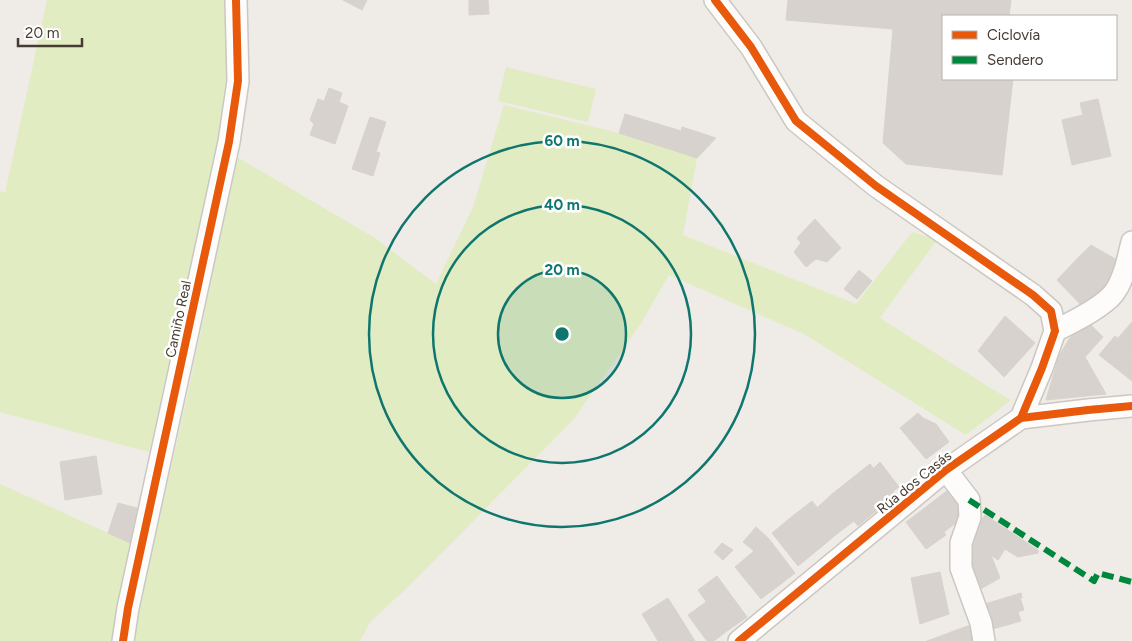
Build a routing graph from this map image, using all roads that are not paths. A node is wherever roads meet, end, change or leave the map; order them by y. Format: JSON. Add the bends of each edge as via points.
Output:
{"nodes":[{"id":1,"x":236,"y":0,"type":"edge"},
{"id":2,"x":716,"y":0,"type":"edge"},
{"id":3,"x":1132,"y":242,"type":"edge"},
{"id":4,"x":1055,"y":332,"type":"junction"},
{"id":5,"x":1132,"y":406,"type":"edge"},
{"id":6,"x":1021,"y":418,"type":"junction"},
{"id":7,"x":946,"y":470,"type":"junction"},
{"id":8,"x":123,"y":641,"type":"edge"},
{"id":9,"x":740,"y":641,"type":"edge"},
{"id":10,"x":984,"y":641,"type":"edge"}],
"edges":[{"from":1,"to":8,"type":"street","name":"Camiño Real","via":[[238,81],[229,142]]},
{"from":2,"to":4,"type":"street","via":[[751,47],[796,121],[876,186],[1033,295],[1051,310]]},
{"from":3,"to":4,"type":"street","via":[[1122,278],[1113,293]]},
{"from":4,"to":6,"type":"street"},
{"from":5,"to":6,"type":"street","name":"Rúa dos Casás"},
{"from":6,"to":7,"type":"street","name":"Rúa dos Casás"},
{"from":7,"to":9,"type":"street","name":"Rúa dos Casás"},
{"from":7,"to":10,"type":"street","via":[[970,500],[970,517],[961,543],[961,568],[981,623]]}]}
